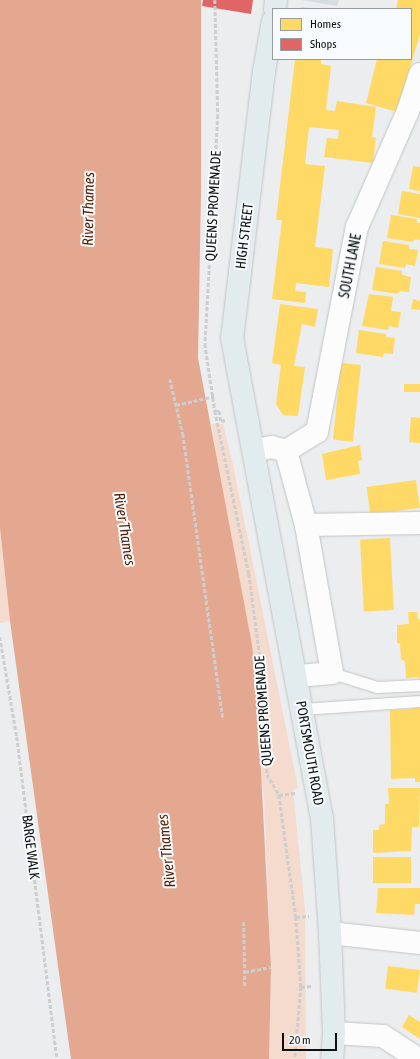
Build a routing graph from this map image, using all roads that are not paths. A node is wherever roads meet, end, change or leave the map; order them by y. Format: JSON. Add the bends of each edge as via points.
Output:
{"nodes":[{"id":1,"x":272,"y":27,"type":"edge"},
{"id":2,"x":420,"y":74,"type":"edge"},
{"id":3,"x":254,"y":450,"type":"junction"},
{"id":4,"x":286,"y":451,"type":"junction"},
{"id":5,"x":420,"y":523,"type":"edge"},
{"id":6,"x":306,"y":526,"type":"junction"},
{"id":7,"x":332,"y":673,"type":"junction"},
{"id":8,"x":296,"y":676,"type":"junction"},
{"id":9,"x":420,"y":685,"type":"edge"},
{"id":10,"x":420,"y":701,"type":"edge"},
{"id":11,"x":302,"y":709,"type":"junction"},
{"id":12,"x":330,"y":933,"type":"junction"},
{"id":13,"x":420,"y":943,"type":"edge"},
{"id":14,"x":334,"y":1033,"type":"junction"},
{"id":15,"x":332,"y":1059,"type":"edge"},
{"id":16,"x":418,"y":1059,"type":"edge"}],
"edges":[{"from":1,"to":3,"type":"main road","name":"HIGH STREET","via":[[263,78],[232,334]]},
{"from":2,"to":4,"type":"street","name":"SOUTH LANE","via":[[408,111],[357,227],[317,432]]},
{"from":3,"to":4,"type":"street","via":[[272,447]]},
{"from":3,"to":8,"type":"main road","name":"PORTSMOUTH ROAD"},
{"from":4,"to":6,"type":"street"},
{"from":5,"to":6,"type":"street"},
{"from":6,"to":7,"type":"street"},
{"from":7,"to":8,"type":"street"},
{"from":7,"to":9,"type":"lane","via":[[377,687]]},
{"from":8,"to":11,"type":"main road","name":"PORTSMOUTH ROAD"},
{"from":10,"to":11,"type":"lane"},
{"from":11,"to":12,"type":"main road","name":"PORTSMOUTH ROAD","via":[[322,818]]},
{"from":12,"to":13,"type":"street"},
{"from":12,"to":14,"type":"main road","name":"PORTSMOUTH ROAD"},
{"from":14,"to":15,"type":"main road","name":"PORTSMOUTH ROAD"},
{"from":14,"to":16,"type":"street","via":[[383,1036]]}]}
